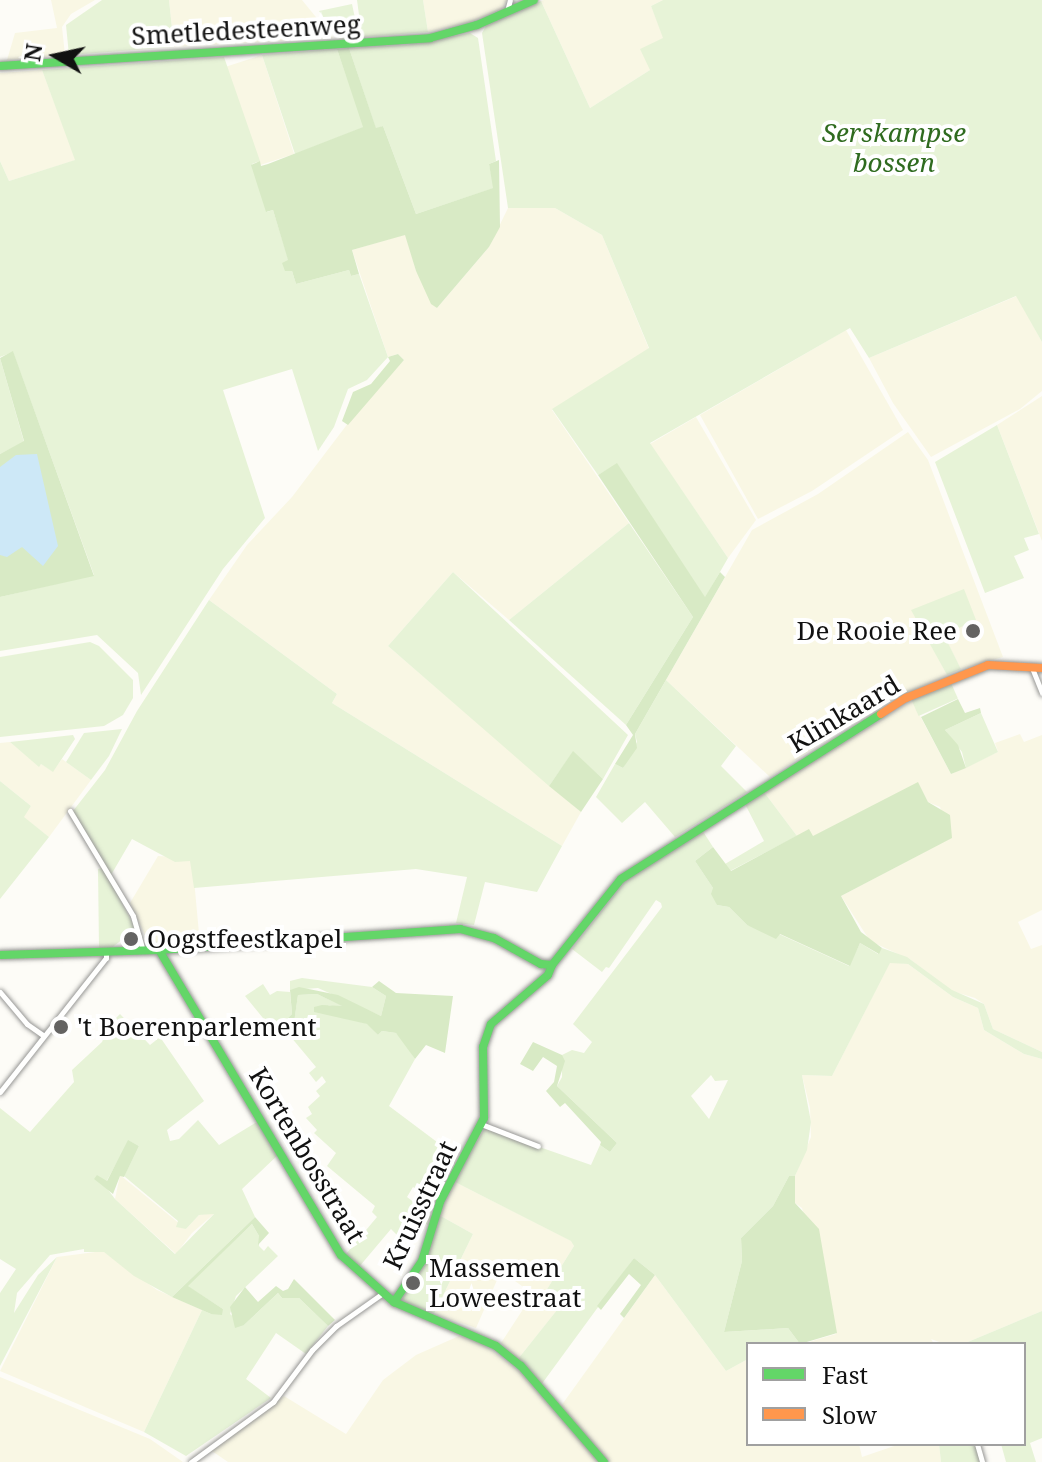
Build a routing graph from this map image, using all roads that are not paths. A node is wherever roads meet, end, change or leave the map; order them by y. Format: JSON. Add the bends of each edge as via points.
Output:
{"nodes":[{"id":1,"x":510,"y":0,"type":"edge"},
{"id":2,"x":534,"y":0,"type":"edge"},
{"id":3,"x":507,"y":12,"type":"junction"},
{"id":4,"x":0,"y":66,"type":"edge"},
{"id":5,"x":1037,"y":668,"type":"edge"},
{"id":6,"x":1042,"y":693,"type":"edge"},
{"id":7,"x":70,"y":811,"type":"dead end"},
{"id":8,"x":143,"y":950,"type":"junction"},
{"id":9,"x":159,"y":950,"type":"junction"},
{"id":10,"x":106,"y":951,"type":"junction"},
{"id":11,"x":0,"y":955,"type":"edge"},
{"id":12,"x":552,"y":965,"type":"junction"},
{"id":13,"x":0,"y":992,"type":"edge"},
{"id":14,"x":43,"y":1035,"type":"junction"},
{"id":15,"x":0,"y":1092,"type":"edge"},
{"id":16,"x":481,"y":1124,"type":"junction"},
{"id":17,"x":538,"y":1146,"type":"dead end"},
{"id":18,"x":383,"y":1293,"type":"junction"},
{"id":19,"x":394,"y":1302,"type":"junction"},
{"id":20,"x":191,"y":1462,"type":"edge"},
{"id":21,"x":604,"y":1462,"type":"edge"}],
"edges":[{"from":1,"to":3,"type":"street"},
{"from":2,"to":3,"type":"street","name":"Smetledesteenweg"},
{"from":3,"to":4,"type":"street","name":"Smetledesteenweg","via":[[453,33],[408,40]]},
{"from":5,"to":6,"type":"street"},
{"from":5,"to":12,"type":"street","name":"Klinkaard","via":[[988,665],[906,698],[621,879]]},
{"from":7,"to":8,"type":"street","via":[[133,916]]},
{"from":8,"to":9,"type":"street"},
{"from":8,"to":10,"type":"street"},
{"from":9,"to":12,"type":"street","via":[[460,929],[494,938]]},
{"from":9,"to":18,"type":"street","name":"Kortenbosstraat","via":[[324,1230],[341,1255]]},
{"from":10,"to":11,"type":"street"},
{"from":10,"to":14,"type":"street","via":[[106,958]]},
{"from":12,"to":16,"type":"street","name":"Kruisstraat","via":[[485,1036],[486,1104]]},
{"from":13,"to":14,"type":"street"},
{"from":14,"to":15,"type":"street"},
{"from":16,"to":17,"type":"street","name":"Kruisstraat"},
{"from":16,"to":19,"type":"street","name":"Kruisstraat","via":[[440,1202],[422,1261]]},
{"from":18,"to":19,"type":"street","name":"Kortenbosstraat"},
{"from":18,"to":20,"type":"street","via":[[336,1326],[273,1402]]},
{"from":19,"to":21,"type":"street","name":"Kortenbosstraat","via":[[496,1346],[521,1366]]}]}
